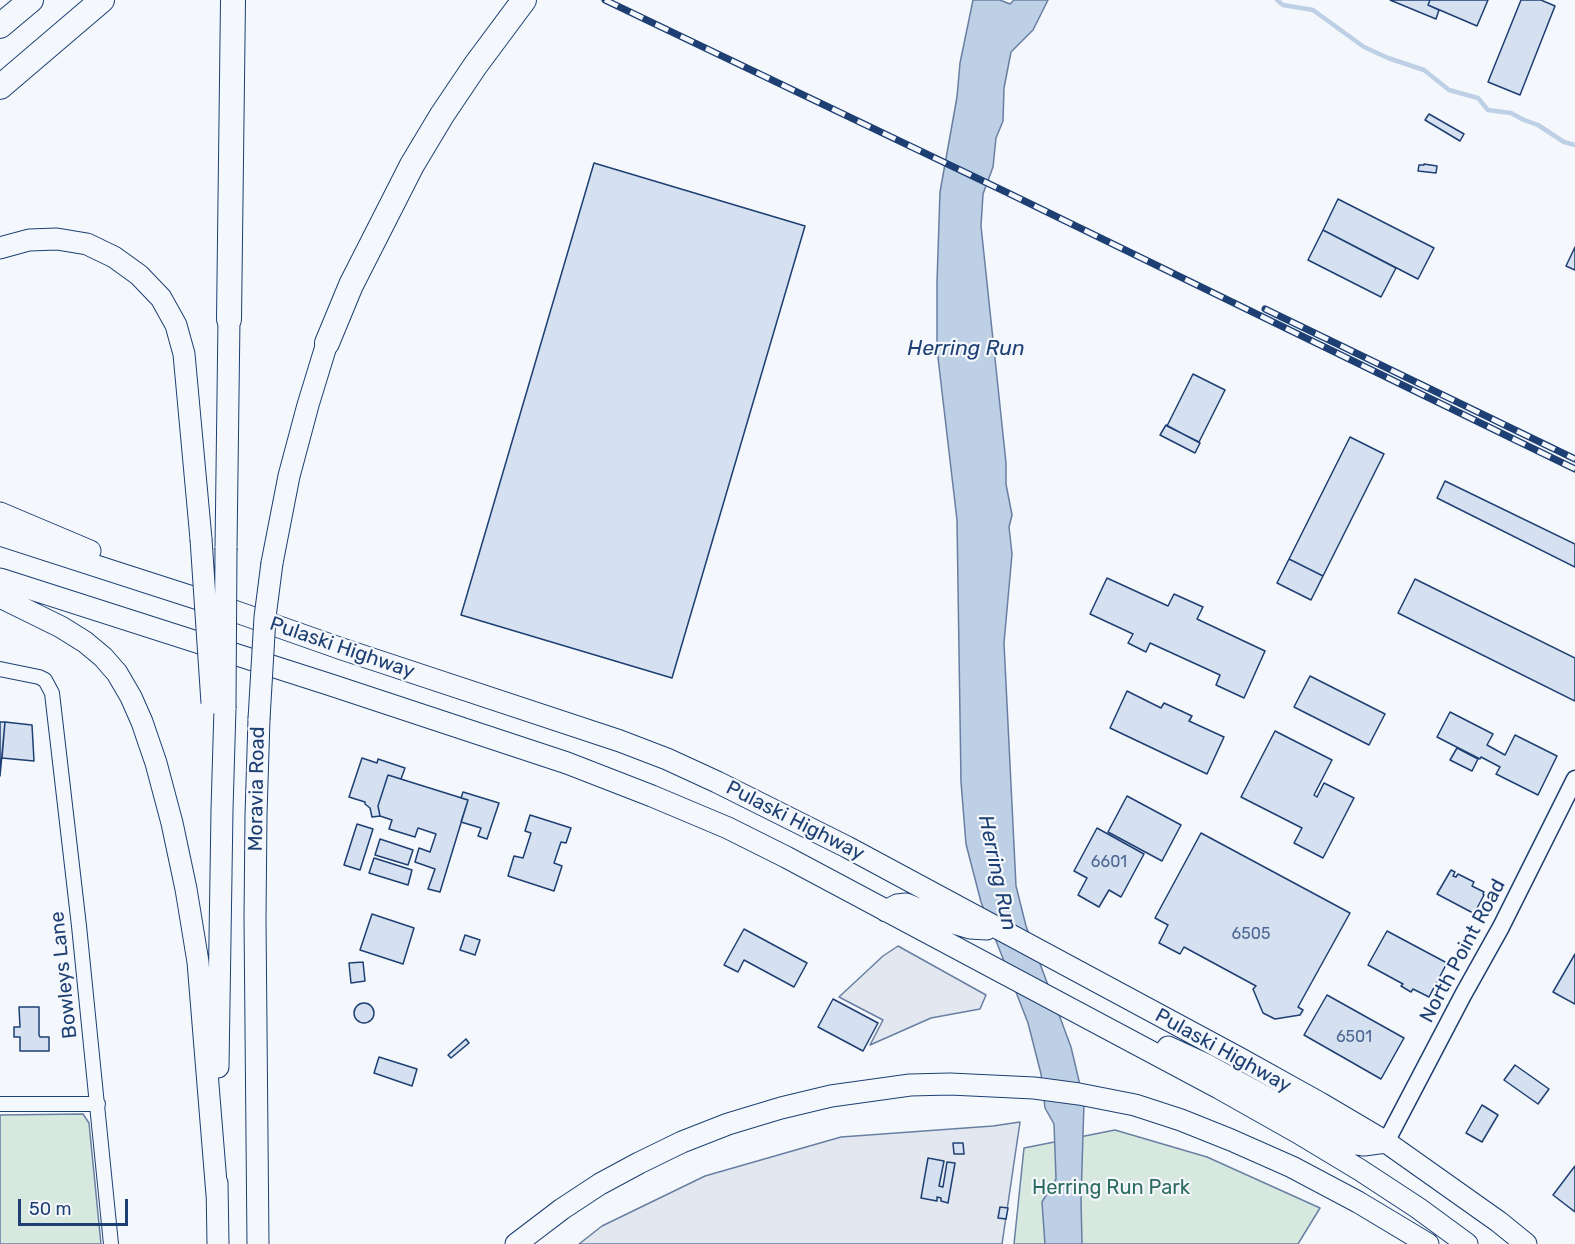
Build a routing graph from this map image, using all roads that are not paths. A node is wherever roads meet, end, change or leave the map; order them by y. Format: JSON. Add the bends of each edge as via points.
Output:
{"nodes":[{"id":1,"x":31,"y":0,"type":"edge"},
{"id":2,"x":102,"y":0,"type":"edge"},
{"id":3,"x":233,"y":0,"type":"edge"},
{"id":4,"x":518,"y":7,"type":"edge"},
{"id":5,"x":0,"y":26,"type":"edge"},
{"id":6,"x":0,"y":87,"type":"edge"},
{"id":7,"x":0,"y":248,"type":"edge"},
{"id":8,"x":229,"y":319,"type":"joint"},
{"id":9,"x":327,"y":343,"type":"joint"},
{"id":10,"x":0,"y":513,"type":"edge"},
{"id":11,"x":0,"y":535,"type":"edge"},
{"id":12,"x":0,"y":579,"type":"edge"},
{"id":13,"x":0,"y":597,"type":"edge"},
{"id":14,"x":214,"y":604,"type":"junction"},
{"id":15,"x":0,"y":669,"type":"edge"},
{"id":16,"x":219,"y":706,"type":"junction"},
{"id":17,"x":1575,"y":779,"type":"edge"},
{"id":18,"x":886,"y":911,"type":"junction"},
{"id":19,"x":965,"y":918,"type":"junction"},
{"id":20,"x":1091,"y":1021,"type":"junction"},
{"id":21,"x":0,"y":1104,"type":"edge"},
{"id":22,"x":98,"y":1104,"type":"junction"},
{"id":23,"x":1386,"y":1143,"type":"junction"},
{"id":24,"x":217,"y":1195,"type":"junction"},
{"id":25,"x":111,"y":1244,"type":"edge"},
{"id":26,"x":218,"y":1244,"type":"edge"},
{"id":27,"x":258,"y":1244,"type":"edge"},
{"id":28,"x":516,"y":1244,"type":"edge"},
{"id":29,"x":1428,"y":1244,"type":"edge"},
{"id":30,"x":1467,"y":1244,"type":"edge"},
{"id":31,"x":1526,"y":1244,"type":"edge"}],
"edges":[{"from":1,"to":5,"type":"highway"},
{"from":2,"to":6,"type":"highway"},
{"from":3,"to":8,"type":"highway"},
{"from":4,"to":9,"type":"highway","via":[[412,165],[351,285]]},
{"from":7,"to":16,"type":"main road","bridge":true,"via":[[29,240],[87,244],[139,275],[160,298],[176,326],[184,354]]},
{"from":8,"to":16,"type":"main road","bridge":true},
{"from":9,"to":27,"type":"main road","name":"Moravia Road","bridge":true,"via":[[289,476],[265,617],[255,908]]},
{"from":10,"to":14,"type":"main road"},
{"from":11,"to":14,"type":"main road","name":"Pulaski Highway"},
{"from":12,"to":18,"type":"main road","name":"Pulaski Highway","via":[[567,763],[728,828]]},
{"from":13,"to":24,"type":"main road","via":[[61,627],[103,657],[132,697],[142,722],[172,822],[186,889],[199,974]]},
{"from":14,"to":19,"type":"main road","name":"Pulaski Highway","via":[[667,759],[790,818]]},
{"from":15,"to":22,"type":"street","name":"Bowleys Lane","via":[[45,680],[52,693]]},
{"from":16,"to":24,"type":"main road","name":"Moravia Road","via":[[222,810]]},
{"from":17,"to":23,"type":"street","name":"North Point Road"},
{"from":18,"to":19,"type":"main road","via":[[906,904],[950,922]]},
{"from":18,"to":20,"type":"main road","name":"Pulaski Highway"},
{"from":19,"to":23,"type":"main road","name":"Pulaski Highway","via":[[999,930],[1053,958]]},
{"from":20,"to":23,"type":"main road","via":[[1154,1041],[1205,1064],[1350,1143]]},
{"from":20,"to":30,"type":"main road","name":"Pulaski Highway","via":[[1297,1132],[1418,1208]]},
{"from":21,"to":22,"type":"street"},
{"from":22,"to":25,"type":"street","name":"Bowleys Lane"},
{"from":23,"to":31,"type":"main road","name":"Pulaski Highway"},
{"from":24,"to":26,"type":"main road","name":"Moravia Road"},
{"from":28,"to":29,"type":"main road","via":[[600,1184],[682,1142],[728,1124],[831,1096],[950,1084],[1079,1094],[1181,1120],[1292,1167]]}]}
